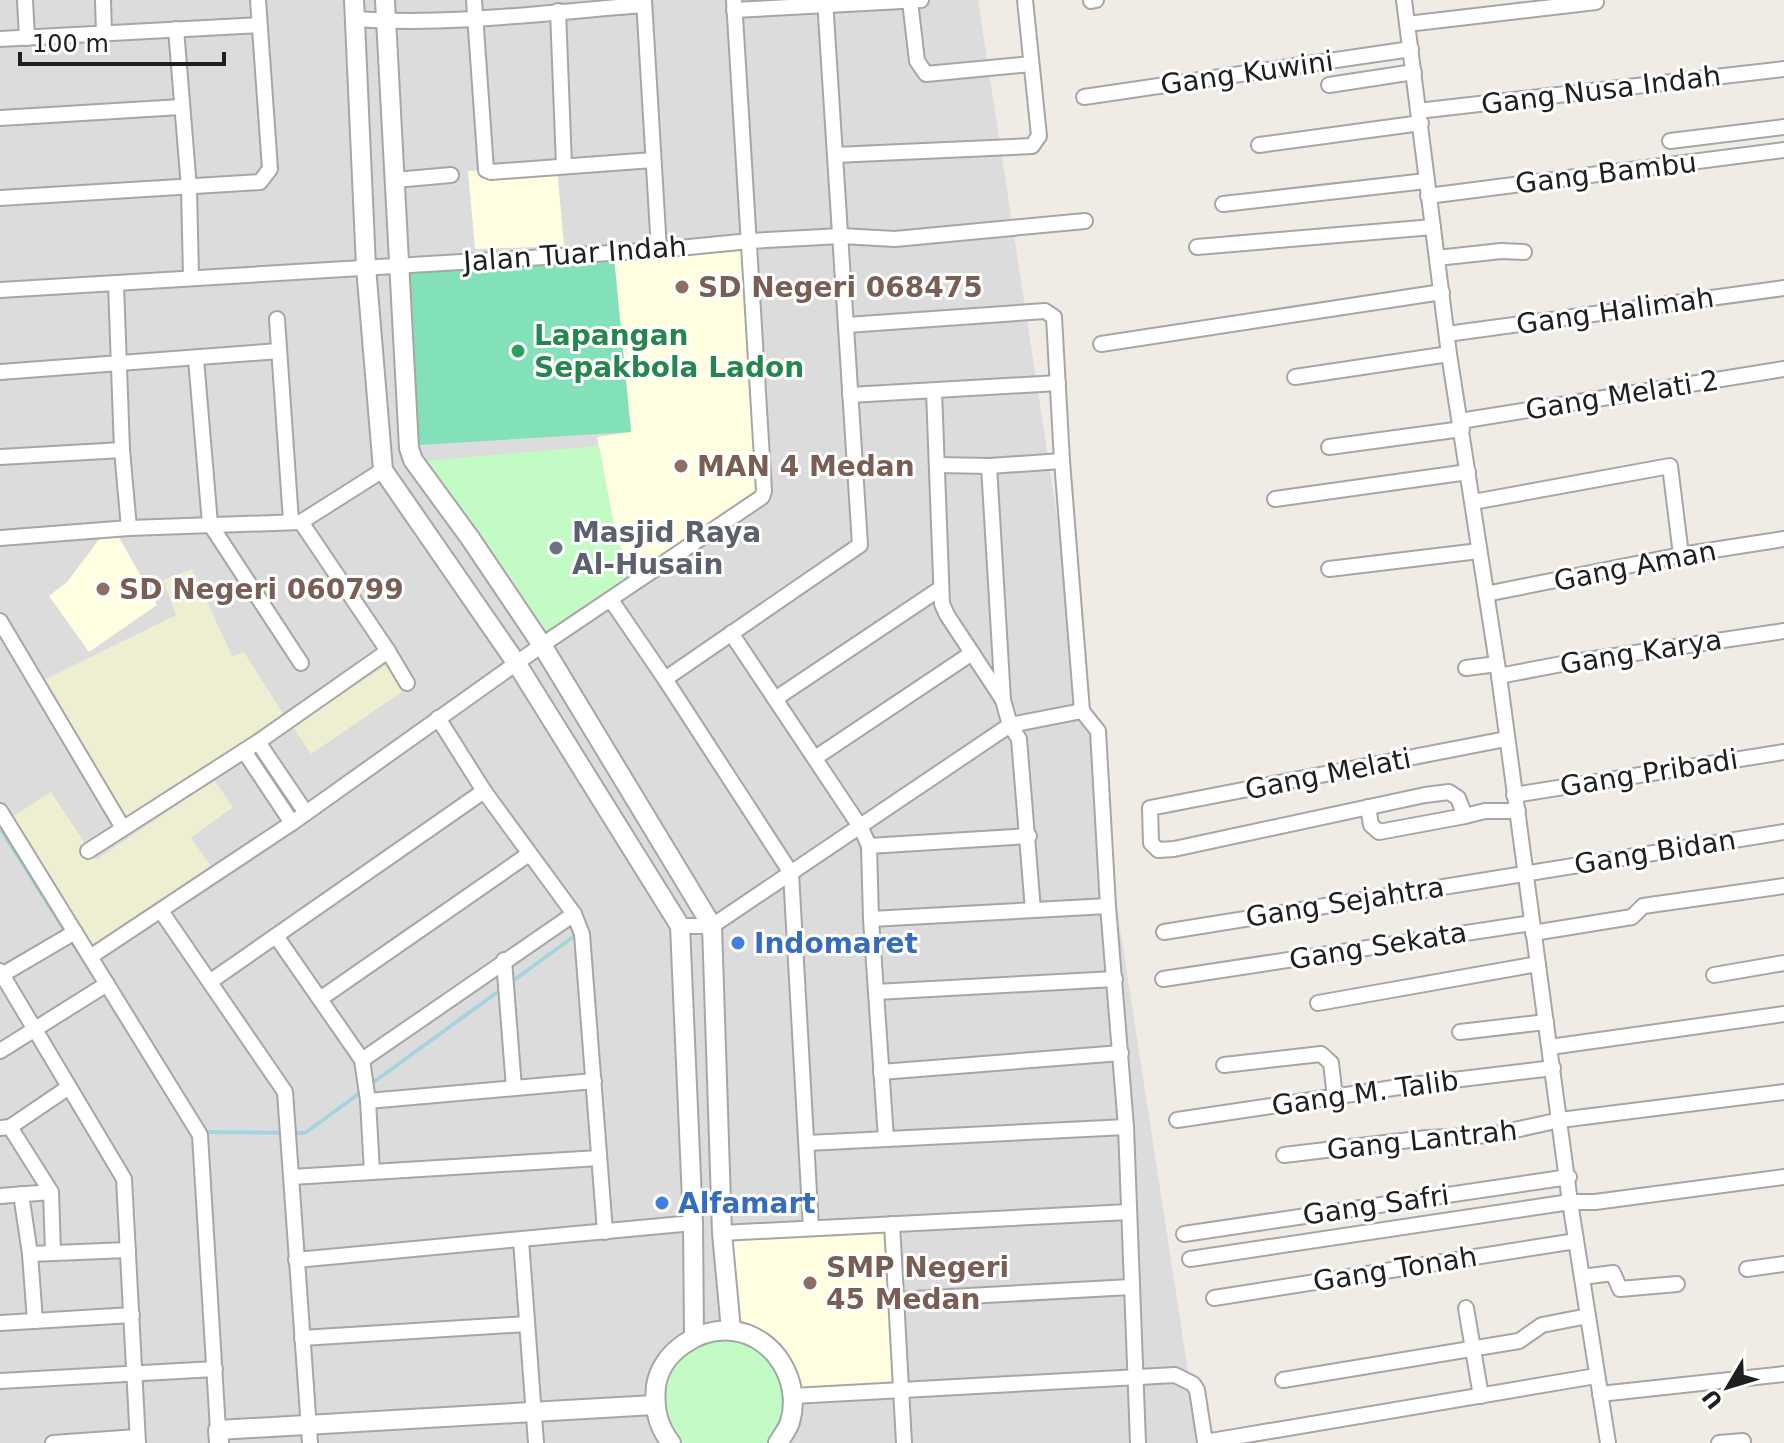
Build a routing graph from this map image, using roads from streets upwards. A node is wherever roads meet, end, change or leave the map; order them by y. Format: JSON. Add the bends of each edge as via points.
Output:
{"nodes":[{"id":1,"x":25,"y":0,"type":"edge"},
{"id":2,"x":103,"y":0,"type":"edge"},
{"id":3,"x":258,"y":0,"type":"edge"},
{"id":4,"x":385,"y":0,"type":"edge"},
{"id":5,"x":474,"y":0,"type":"edge"},
{"id":6,"x":921,"y":0,"type":"edge"},
{"id":7,"x":1025,"y":0,"type":"edge"},
{"id":8,"x":1404,"y":0,"type":"edge"},
{"id":9,"x":910,"y":1,"type":"edge"},
{"id":10,"x":644,"y":2,"type":"edge"},
{"id":11,"x":825,"y":2,"type":"edge"},
{"id":12,"x":1596,"y":2,"type":"edge"},
{"id":13,"x":734,"y":5,"type":"edge"},
{"id":14,"x":354,"y":10,"type":"edge"},
{"id":15,"x":558,"y":11,"type":"junction"},
{"id":16,"x":475,"y":17,"type":"junction"},
{"id":17,"x":386,"y":21,"type":"junction"},
{"id":18,"x":1407,"y":24,"type":"junction"},
{"id":19,"x":259,"y":25,"type":"junction"},
{"id":20,"x":176,"y":29,"type":"junction"},
{"id":21,"x":104,"y":33,"type":"junction"},
{"id":22,"x":27,"y":38,"type":"junction"},
{"id":23,"x":0,"y":39,"type":"edge"},
{"id":24,"x":1411,"y":49,"type":"junction"},
{"id":25,"x":1031,"y":64,"type":"junction"},
{"id":26,"x":1784,"y":69,"type":"edge"},
{"id":27,"x":1414,"y":72,"type":"junction"},
{"id":28,"x":1329,"y":85,"type":"dead end"},
{"id":29,"x":1084,"y":97,"type":"dead end"},
{"id":30,"x":181,"y":107,"type":"junction"},
{"id":31,"x":1420,"y":117,"type":"junction"},
{"id":32,"x":0,"y":118,"type":"edge"},
{"id":33,"x":1784,"y":127,"type":"edge"},
{"id":34,"x":1670,"y":141,"type":"dead end"},
{"id":35,"x":1259,"y":145,"type":"dead end"},
{"id":36,"x":1784,"y":150,"type":"edge"},
{"id":37,"x":835,"y":155,"type":"junction"},
{"id":38,"x":653,"y":160,"type":"junction"},
{"id":39,"x":564,"y":165,"type":"junction"},
{"id":40,"x":451,"y":175,"type":"dead end"},
{"id":41,"x":395,"y":180,"type":"junction"},
{"id":42,"x":189,"y":188,"type":"junction"},
{"id":43,"x":1427,"y":189,"type":"junction"},
{"id":44,"x":0,"y":198,"type":"edge"},
{"id":45,"x":1223,"y":204,"type":"dead end"},
{"id":46,"x":1085,"y":221,"type":"dead end"},
{"id":47,"x":1433,"y":227,"type":"junction"},
{"id":48,"x":841,"y":236,"type":"junction"},
{"id":49,"x":750,"y":241,"type":"junction"},
{"id":50,"x":1197,"y":247,"type":"dead end"},
{"id":51,"x":659,"y":250,"type":"junction"},
{"id":52,"x":1524,"y":252,"type":"dead end"},
{"id":53,"x":1437,"y":258,"type":"junction"},
{"id":54,"x":399,"y":265,"type":"junction"},
{"id":55,"x":366,"y":267,"type":"junction"},
{"id":56,"x":191,"y":277,"type":"junction"},
{"id":57,"x":116,"y":284,"type":"junction"},
{"id":58,"x":1784,"y":288,"type":"edge"},
{"id":59,"x":0,"y":290,"type":"edge"},
{"id":60,"x":1442,"y":292,"type":"junction"},
{"id":61,"x":277,"y":319,"type":"dead end"},
{"id":62,"x":847,"y":325,"type":"junction"},
{"id":63,"x":1447,"y":334,"type":"junction"},
{"id":64,"x":1101,"y":344,"type":"dead end"},
{"id":65,"x":279,"y":351,"type":"junction"},
{"id":66,"x":1449,"y":354,"type":"junction"},
{"id":67,"x":196,"y":359,"type":"junction"},
{"id":68,"x":120,"y":364,"type":"junction"},
{"id":69,"x":1784,"y":369,"type":"edge"},
{"id":70,"x":0,"y":372,"type":"edge"},
{"id":71,"x":1295,"y":377,"type":"dead end"},
{"id":72,"x":1058,"y":383,"type":"junction"},
{"id":73,"x":934,"y":391,"type":"junction"},
{"id":74,"x":850,"y":395,"type":"junction"},
{"id":75,"x":1461,"y":425,"type":"junction"},
{"id":76,"x":1329,"y":447,"type":"dead end"},
{"id":77,"x":122,"y":450,"type":"junction"},
{"id":78,"x":0,"y":457,"type":"edge"},
{"id":79,"x":1062,"y":461,"type":"junction"},
{"id":80,"x":938,"y":465,"type":"junction"},
{"id":81,"x":989,"y":466,"type":"junction"},
{"id":82,"x":383,"y":470,"type":"junction"},
{"id":83,"x":1468,"y":472,"type":"junction"},
{"id":84,"x":1275,"y":499,"type":"dead end"},
{"id":85,"x":1473,"y":502,"type":"junction"},
{"id":86,"x":296,"y":521,"type":"junction"},
{"id":87,"x":210,"y":524,"type":"junction"},
{"id":88,"x":129,"y":528,"type":"junction"},
{"id":89,"x":0,"y":538,"type":"edge"},
{"id":90,"x":1784,"y":539,"type":"edge"},
{"id":91,"x":1479,"y":551,"type":"junction"},
{"id":92,"x":1681,"y":555,"type":"junction"},
{"id":93,"x":1329,"y":569,"type":"dead end"},
{"id":94,"x":941,"y":588,"type":"junction"},
{"id":95,"x":1486,"y":594,"type":"junction"},
{"id":96,"x":611,"y":600,"type":"junction"},
{"id":97,"x":0,"y":621,"type":"edge"},
{"id":98,"x":1784,"y":631,"type":"edge"},
{"id":99,"x":731,"y":633,"type":"junction"},
{"id":100,"x":542,"y":645,"type":"junction"},
{"id":101,"x":388,"y":651,"type":"junction"},
{"id":102,"x":972,"y":653,"type":"junction"},
{"id":103,"x":301,"y":663,"type":"dead end"},
{"id":104,"x":517,"y":664,"type":"junction"},
{"id":105,"x":1466,"y":668,"type":"dead end"},
{"id":106,"x":1498,"y":670,"type":"junction"},
{"id":107,"x":665,"y":679,"type":"junction"},
{"id":108,"x":407,"y":683,"type":"dead end"},
{"id":109,"x":775,"y":699,"type":"junction"},
{"id":110,"x":1003,"y":700,"type":"junction"},
{"id":111,"x":1082,"y":711,"type":"junction"},
{"id":112,"x":438,"y":718,"type":"junction"},
{"id":113,"x":1010,"y":725,"type":"junction"},
{"id":114,"x":1506,"y":739,"type":"junction"},
{"id":115,"x":258,"y":742,"type":"junction"},
{"id":116,"x":244,"y":751,"type":"junction"},
{"id":117,"x":1784,"y":752,"type":"edge"},
{"id":118,"x":815,"y":758,"type":"junction"},
{"id":119,"x":484,"y":791,"type":"junction"},
{"id":120,"x":1514,"y":795,"type":"junction"},
{"id":121,"x":1368,"y":807,"type":"junction"},
{"id":122,"x":1518,"y":811,"type":"junction"},
{"id":123,"x":306,"y":813,"type":"junction"},
{"id":124,"x":1465,"y":816,"type":"junction"},
{"id":125,"x":2,"y":819,"type":"edge"},
{"id":126,"x":292,"y":823,"type":"junction"},
{"id":127,"x":123,"y":828,"type":"junction"},
{"id":128,"x":861,"y":828,"type":"junction"},
{"id":129,"x":1784,"y":832,"type":"edge"},
{"id":130,"x":1029,"y":836,"type":"junction"},
{"id":131,"x":869,"y":846,"type":"junction"},
{"id":132,"x":88,"y":851,"type":"dead end"},
{"id":133,"x":529,"y":854,"type":"junction"},
{"id":134,"x":791,"y":873,"type":"junction"},
{"id":135,"x":1525,"y":873,"type":"junction"},
{"id":136,"x":1784,"y":886,"type":"edge"},
{"id":137,"x":1108,"y":906,"type":"junction"},
{"id":138,"x":1033,"y":910,"type":"junction"},
{"id":139,"x":161,"y":911,"type":"junction"},
{"id":140,"x":574,"y":914,"type":"junction"},
{"id":141,"x":871,"y":919,"type":"junction"},
{"id":142,"x":680,"y":926,"type":"junction"},
{"id":143,"x":712,"y":926,"type":"junction"},
{"id":144,"x":1533,"y":928,"type":"junction"},
{"id":145,"x":1164,"y":932,"type":"dead end"},
{"id":146,"x":70,"y":934,"type":"junction"},
{"id":147,"x":276,"y":936,"type":"junction"},
{"id":148,"x":90,"y":957,"type":"junction"},
{"id":149,"x":504,"y":960,"type":"junction"},
{"id":150,"x":1784,"y":963,"type":"edge"},
{"id":151,"x":1538,"y":964,"type":"junction"},
{"id":152,"x":1,"y":974,"type":"edge"},
{"id":153,"x":1714,"y":975,"type":"dead end"},
{"id":154,"x":1115,"y":979,"type":"junction"},
{"id":155,"x":1163,"y":979,"type":"dead end"},
{"id":156,"x":211,"y":981,"type":"junction"},
{"id":157,"x":103,"y":986,"type":"junction"},
{"id":158,"x":876,"y":992,"type":"junction"},
{"id":159,"x":320,"y":999,"type":"junction"},
{"id":160,"x":1318,"y":1003,"type":"dead end"},
{"id":161,"x":1784,"y":1014,"type":"edge"},
{"id":162,"x":1546,"y":1022,"type":"junction"},
{"id":163,"x":35,"y":1030,"type":"junction"},
{"id":164,"x":1460,"y":1032,"type":"dead end"},
{"id":165,"x":1550,"y":1047,"type":"junction"},
{"id":166,"x":0,"y":1051,"type":"edge"},
{"id":167,"x":1121,"y":1053,"type":"junction"},
{"id":168,"x":362,"y":1060,"type":"junction"},
{"id":169,"x":1224,"y":1065,"type":"dead end"},
{"id":170,"x":1553,"y":1068,"type":"junction"},
{"id":171,"x":881,"y":1072,"type":"junction"},
{"id":172,"x":594,"y":1081,"type":"junction"},
{"id":173,"x":69,"y":1087,"type":"junction"},
{"id":174,"x":514,"y":1088,"type":"junction"},
{"id":175,"x":367,"y":1092,"type":"junction"},
{"id":176,"x":1784,"y":1092,"type":"edge"},
{"id":177,"x":1335,"y":1097,"type":"junction"},
{"id":178,"x":1177,"y":1120,"type":"dead end"},
{"id":179,"x":1560,"y":1120,"type":"junction"},
{"id":180,"x":1126,"y":1127,"type":"junction"},
{"id":181,"x":5,"y":1128,"type":"edge"},
{"id":182,"x":886,"y":1139,"type":"junction"},
{"id":183,"x":807,"y":1143,"type":"junction"},
{"id":184,"x":1284,"y":1155,"type":"dead end"},
{"id":185,"x":599,"y":1158,"type":"junction"},
{"id":186,"x":372,"y":1172,"type":"junction"},
{"id":187,"x":292,"y":1177,"type":"junction"},
{"id":188,"x":1569,"y":1177,"type":"junction"},
{"id":189,"x":1784,"y":1177,"type":"edge"},
{"id":190,"x":51,"y":1192,"type":"junction"},
{"id":191,"x":21,"y":1194,"type":"junction"},
{"id":192,"x":0,"y":1196,"type":"edge"},
{"id":193,"x":1570,"y":1202,"type":"junction"},
{"id":194,"x":1129,"y":1212,"type":"junction"},
{"id":195,"x":693,"y":1223,"type":"junction"},
{"id":196,"x":892,"y":1224,"type":"junction"},
{"id":197,"x":811,"y":1228,"type":"junction"},
{"id":198,"x":605,"y":1232,"type":"junction"},
{"id":199,"x":722,"y":1233,"type":"junction"},
{"id":200,"x":1184,"y":1234,"type":"dead end"},
{"id":201,"x":521,"y":1240,"type":"junction"},
{"id":202,"x":1576,"y":1241,"type":"junction"},
{"id":203,"x":128,"y":1250,"type":"junction"},
{"id":204,"x":53,"y":1252,"type":"junction"},
{"id":205,"x":30,"y":1254,"type":"junction"},
{"id":206,"x":1190,"y":1259,"type":"dead end"},
{"id":207,"x":296,"y":1260,"type":"junction"},
{"id":208,"x":1784,"y":1264,"type":"edge"},
{"id":209,"x":1747,"y":1269,"type":"dead end"},
{"id":210,"x":1582,"y":1277,"type":"junction"},
{"id":211,"x":1677,"y":1284,"type":"dead end"},
{"id":212,"x":1131,"y":1287,"type":"junction"},
{"id":213,"x":1214,"y":1298,"type":"dead end"},
{"id":214,"x":896,"y":1300,"type":"junction"},
{"id":215,"x":1466,"y":1308,"type":"dead end"},
{"id":216,"x":132,"y":1315,"type":"junction"},
{"id":217,"x":1588,"y":1316,"type":"junction"},
{"id":218,"x":35,"y":1321,"type":"junction"},
{"id":219,"x":0,"y":1323,"type":"edge"},
{"id":220,"x":527,"y":1324,"type":"junction"},
{"id":221,"x":731,"y":1330,"type":"junction"},
{"id":222,"x":694,"y":1336,"type":"junction"},
{"id":223,"x":302,"y":1338,"type":"junction"},
{"id":224,"x":1473,"y":1349,"type":"junction"},
{"id":225,"x":215,"y":1369,"type":"junction"},
{"id":226,"x":135,"y":1373,"type":"junction"},
{"id":227,"x":1784,"y":1374,"type":"edge"},
{"id":228,"x":1596,"y":1376,"type":"junction"},
{"id":229,"x":1135,"y":1378,"type":"junction"},
{"id":230,"x":1283,"y":1380,"type":"dead end"},
{"id":231,"x":0,"y":1381,"type":"edge"},
{"id":232,"x":901,"y":1390,"type":"junction"},
{"id":233,"x":1600,"y":1394,"type":"junction"},
{"id":234,"x":793,"y":1396,"type":"junction"},
{"id":235,"x":1481,"y":1396,"type":"junction"},
{"id":236,"x":654,"y":1405,"type":"junction"},
{"id":237,"x":534,"y":1412,"type":"junction"},
{"id":238,"x":309,"y":1434,"type":"edge"},
{"id":239,"x":219,"y":1436,"type":"edge"},
{"id":240,"x":137,"y":1440,"type":"edge"},
{"id":241,"x":1743,"y":1441,"type":"edge"},
{"id":242,"x":1205,"y":1442,"type":"edge"},
{"id":243,"x":53,"y":1443,"type":"edge"},
{"id":244,"x":536,"y":1443,"type":"edge"},
{"id":245,"x":671,"y":1443,"type":"edge"},
{"id":246,"x":778,"y":1443,"type":"edge"},
{"id":247,"x":904,"y":1443,"type":"edge"},
{"id":248,"x":1138,"y":1443,"type":"edge"},
{"id":249,"x":1608,"y":1443,"type":"edge"},
{"id":250,"x":1719,"y":1443,"type":"edge"}],
"edges":[{"from":1,"to":22,"type":"street"},
{"from":2,"to":21,"type":"street"},
{"from":3,"to":19,"type":"street"},
{"from":4,"to":17,"type":"street"},
{"from":5,"to":16,"type":"street"},
{"from":6,"to":9,"type":"street"},
{"from":7,"to":25,"type":"street"},
{"from":8,"to":18,"type":"street"},
{"from":9,"to":11,"type":"street"},
{"from":9,"to":25,"type":"street","via":[[917,61],[926,74]]},
{"from":10,"to":15,"type":"street"},
{"from":10,"to":38,"type":"street"},
{"from":11,"to":13,"type":"street"},
{"from":11,"to":37,"type":"street"},
{"from":12,"to":18,"type":"street"},
{"from":13,"to":49,"type":"street"},
{"from":14,"to":17,"type":"street"},
{"from":14,"to":55,"type":"street"},
{"from":15,"to":16,"type":"street"},
{"from":15,"to":39,"type":"street"},
{"from":16,"to":17,"type":"street"},
{"from":16,"to":39,"type":"street","via":[[486,170]]},
{"from":17,"to":41,"type":"street"},
{"from":18,"to":24,"type":"street"},
{"from":19,"to":20,"type":"street"},
{"from":19,"to":42,"type":"street","via":[[270,169],[260,182]]},
{"from":20,"to":21,"type":"street"},
{"from":20,"to":30,"type":"street"},
{"from":21,"to":22,"type":"street"},
{"from":22,"to":23,"type":"street"},
{"from":24,"to":27,"type":"street"},
{"from":24,"to":29,"type":"street","name":"Gang Kuwini"},
{"from":25,"to":37,"type":"street","via":[[1039,136],[1032,146]]},
{"from":26,"to":31,"type":"street","name":"Gang Nusa Indah"},
{"from":27,"to":28,"type":"street"},
{"from":27,"to":31,"type":"street"},
{"from":30,"to":32,"type":"street"},
{"from":30,"to":42,"type":"street"},
{"from":31,"to":35,"type":"street","name":"Gang Nusa Indah"},
{"from":31,"to":43,"type":"street"},
{"from":33,"to":34,"type":"street"},
{"from":36,"to":43,"type":"street","name":"Gang Bambu"},
{"from":37,"to":48,"type":"street"},
{"from":38,"to":39,"type":"street"},
{"from":38,"to":51,"type":"street"},
{"from":40,"to":41,"type":"street"},
{"from":41,"to":54,"type":"street"},
{"from":42,"to":44,"type":"street"},
{"from":42,"to":56,"type":"street"},
{"from":43,"to":45,"type":"street","name":"Gang Bambu"},
{"from":43,"to":47,"type":"street"},
{"from":46,"to":48,"type":"street","name":"Jalan Tuar Indah","via":[[895,239]]},
{"from":47,"to":50,"type":"street"},
{"from":47,"to":53,"type":"street"},
{"from":48,"to":49,"type":"street","name":"Jalan Tuar Indah"},
{"from":48,"to":62,"type":"street"},
{"from":49,"to":51,"type":"street","name":"Jalan Tuar Indah"},
{"from":49,"to":96,"type":"street","via":[[764,491],[757,503]]},
{"from":51,"to":54,"type":"street","name":"Jalan Tuar Indah"},
{"from":52,"to":53,"type":"street"},
{"from":53,"to":60,"type":"street"},
{"from":54,"to":55,"type":"street","name":"Jalan Tuar Indah"},
{"from":54,"to":100,"type":"street","via":[[413,460]]},
{"from":55,"to":56,"type":"street","name":"Jalan Tuar Indah"},
{"from":55,"to":82,"type":"street"},
{"from":56,"to":57,"type":"street","name":"Jalan Tuar Indah"},
{"from":57,"to":59,"type":"street","name":"Jalan Tuar Indah"},
{"from":57,"to":68,"type":"street"},
{"from":58,"to":63,"type":"street","name":"Gang Halimah"},
{"from":60,"to":63,"type":"street"},
{"from":60,"to":64,"type":"street"},
{"from":61,"to":65,"type":"street"},
{"from":62,"to":72,"type":"street","via":[[1045,311],[1054,317]]},
{"from":62,"to":74,"type":"street"},
{"from":63,"to":66,"type":"street"},
{"from":65,"to":67,"type":"street"},
{"from":65,"to":86,"type":"street"},
{"from":66,"to":71,"type":"street"},
{"from":66,"to":75,"type":"street"},
{"from":67,"to":68,"type":"street"},
{"from":67,"to":87,"type":"street"},
{"from":68,"to":70,"type":"street"},
{"from":68,"to":77,"type":"street"},
{"from":69,"to":75,"type":"street","name":"Gang Melati 2"},
{"from":72,"to":73,"type":"street"},
{"from":72,"to":79,"type":"street"},
{"from":73,"to":74,"type":"street"},
{"from":73,"to":80,"type":"street"},
{"from":74,"to":99,"type":"street","via":[[860,545]]},
{"from":75,"to":76,"type":"street","name":"Gang Melati 2"},
{"from":75,"to":83,"type":"street"},
{"from":77,"to":78,"type":"street"},
{"from":77,"to":88,"type":"street"},
{"from":79,"to":81,"type":"street"},
{"from":79,"to":111,"type":"street"},
{"from":80,"to":81,"type":"street"},
{"from":80,"to":94,"type":"street"},
{"from":81,"to":110,"type":"street"},
{"from":82,"to":86,"type":"street"},
{"from":82,"to":104,"type":"street"},
{"from":83,"to":84,"type":"street"},
{"from":83,"to":85,"type":"street"},
{"from":85,"to":91,"type":"street"},
{"from":85,"to":92,"type":"street","via":[[1670,466]]},
{"from":86,"to":87,"type":"street"},
{"from":86,"to":101,"type":"street"},
{"from":87,"to":88,"type":"street"},
{"from":87,"to":103,"type":"street"},
{"from":88,"to":89,"type":"street"},
{"from":90,"to":92,"type":"street","name":"Gang Aman"},
{"from":91,"to":93,"type":"street"},
{"from":91,"to":95,"type":"street"},
{"from":92,"to":95,"type":"street","name":"Gang Aman"},
{"from":94,"to":102,"type":"street","via":[[944,610]]},
{"from":94,"to":109,"type":"street"},
{"from":95,"to":106,"type":"street"},
{"from":96,"to":100,"type":"street"},
{"from":96,"to":107,"type":"street"},
{"from":97,"to":127,"type":"street"},
{"from":98,"to":106,"type":"street","name":"Gang Karya"},
{"from":99,"to":107,"type":"street"},
{"from":99,"to":109,"type":"street"},
{"from":100,"to":104,"type":"street"},
{"from":100,"to":143,"type":"street"},
{"from":101,"to":108,"type":"street"},
{"from":101,"to":115,"type":"street"},
{"from":102,"to":110,"type":"street"},
{"from":102,"to":118,"type":"street"},
{"from":104,"to":112,"type":"street"},
{"from":104,"to":142,"type":"street"},
{"from":105,"to":106,"type":"street","name":"Gang Karya"},
{"from":106,"to":114,"type":"street"},
{"from":107,"to":134,"type":"street"},
{"from":109,"to":118,"type":"street"},
{"from":110,"to":113,"type":"street"},
{"from":111,"to":113,"type":"street"},
{"from":111,"to":137,"type":"street","via":[[1098,731]]},
{"from":112,"to":119,"type":"street"},
{"from":112,"to":123,"type":"street"},
{"from":113,"to":128,"type":"street"},
{"from":113,"to":130,"type":"street","via":[[1019,739]]},
{"from":114,"to":120,"type":"street"},
{"from":114,"to":121,"type":"street","name":"Gang Melati","via":[[1150,808],[1151,843],[1158,850]]},
{"from":115,"to":116,"type":"street"},
{"from":115,"to":123,"type":"street"},
{"from":116,"to":126,"type":"street"},
{"from":116,"to":127,"type":"street"},
{"from":117,"to":120,"type":"street","name":"Gang Pribadi"},
{"from":118,"to":128,"type":"street"},
{"from":119,"to":133,"type":"street"},
{"from":119,"to":147,"type":"street"},
{"from":120,"to":122,"type":"street"},
{"from":121,"to":124,"type":"street","via":[[1449,792],[1458,798]]},
{"from":121,"to":124,"type":"street","via":[[1371,825],[1379,832]]},
{"from":122,"to":124,"type":"street"},
{"from":122,"to":135,"type":"street"},
{"from":123,"to":126,"type":"street"},
{"from":125,"to":146,"type":"street"},
{"from":126,"to":139,"type":"street"},
{"from":127,"to":132,"type":"street"},
{"from":128,"to":131,"type":"street"},
{"from":128,"to":134,"type":"street"},
{"from":129,"to":135,"type":"street","name":"Gang Bidan"},
{"from":130,"to":131,"type":"street"},
{"from":130,"to":138,"type":"street"},
{"from":131,"to":141,"type":"street"},
{"from":133,"to":140,"type":"street"},
{"from":133,"to":159,"type":"street"},
{"from":134,"to":143,"type":"street"},
{"from":134,"to":183,"type":"street"},
{"from":135,"to":144,"type":"street"},
{"from":135,"to":145,"type":"street","name":"Gang Sejahtra"},
{"from":136,"to":144,"type":"street","name":"Gang Sekata","via":[[1643,906],[1632,917]]},
{"from":137,"to":138,"type":"street"},
{"from":137,"to":154,"type":"street"},
{"from":138,"to":141,"type":"street"},
{"from":139,"to":148,"type":"street"},
{"from":139,"to":156,"type":"street"},
{"from":140,"to":149,"type":"street"},
{"from":140,"to":172,"type":"street","via":[[582,934]]},
{"from":141,"to":158,"type":"street"},
{"from":142,"to":143,"type":"street"},
{"from":142,"to":195,"type":"street"},
{"from":143,"to":199,"type":"street"},
{"from":144,"to":151,"type":"street"},
{"from":144,"to":155,"type":"street","name":"Gang Sekata"},
{"from":146,"to":148,"type":"street"},
{"from":146,"to":152,"type":"street"},
{"from":147,"to":156,"type":"street"},
{"from":147,"to":159,"type":"street"},
{"from":148,"to":157,"type":"street"},
{"from":149,"to":168,"type":"street"},
{"from":149,"to":174,"type":"street"},
{"from":150,"to":153,"type":"street"},
{"from":151,"to":160,"type":"street"},
{"from":151,"to":162,"type":"street"},
{"from":152,"to":163,"type":"street"},
{"from":154,"to":158,"type":"street"},
{"from":154,"to":167,"type":"street"},
{"from":156,"to":187,"type":"street","via":[[285,1092]]},
{"from":157,"to":163,"type":"street"},
{"from":157,"to":225,"type":"street","via":[[198,1131]]},
{"from":158,"to":171,"type":"street"},
{"from":159,"to":168,"type":"street"},
{"from":161,"to":165,"type":"street"},
{"from":162,"to":164,"type":"street"},
{"from":162,"to":165,"type":"street"},
{"from":163,"to":166,"type":"street"},
{"from":163,"to":173,"type":"street"},
{"from":165,"to":170,"type":"street"},
{"from":167,"to":171,"type":"street"},
{"from":167,"to":180,"type":"street"},
{"from":168,"to":175,"type":"street"},
{"from":169,"to":177,"type":"street","via":[[1321,1054],[1331,1063]]},
{"from":170,"to":177,"type":"street","name":"Gang M. Talib"},
{"from":170,"to":179,"type":"street"},
{"from":171,"to":182,"type":"street"},
{"from":172,"to":174,"type":"street"},
{"from":172,"to":185,"type":"street"},
{"from":173,"to":181,"type":"street"},
{"from":173,"to":203,"type":"street","via":[[124,1179]]},
{"from":174,"to":175,"type":"street"},
{"from":175,"to":186,"type":"street"},
{"from":176,"to":179,"type":"street","name":"Gang Lantrah"},
{"from":177,"to":178,"type":"street","name":"Gang M. Talib"},
{"from":179,"to":184,"type":"street","name":"Gang Lantrah","via":[[1492,1135]]},
{"from":179,"to":188,"type":"street"},
{"from":180,"to":182,"type":"street"},
{"from":180,"to":194,"type":"street"},
{"from":181,"to":190,"type":"street"},
{"from":182,"to":183,"type":"street"},
{"from":183,"to":197,"type":"street"},
{"from":185,"to":186,"type":"street"},
{"from":185,"to":198,"type":"street"},
{"from":186,"to":187,"type":"street"},
{"from":187,"to":207,"type":"street"},
{"from":188,"to":193,"type":"street"},
{"from":188,"to":200,"type":"street","name":"Gang Safri"},
{"from":189,"to":193,"type":"street"},
{"from":190,"to":191,"type":"street"},
{"from":190,"to":204,"type":"street"},
{"from":191,"to":192,"type":"street"},
{"from":191,"to":205,"type":"street"},
{"from":193,"to":202,"type":"street"},
{"from":193,"to":206,"type":"street"},
{"from":194,"to":196,"type":"street"},
{"from":194,"to":212,"type":"street"},
{"from":195,"to":198,"type":"street"},
{"from":195,"to":222,"type":"street"},
{"from":196,"to":197,"type":"street"},
{"from":196,"to":214,"type":"street"},
{"from":197,"to":199,"type":"street"},
{"from":198,"to":201,"type":"street"},
{"from":199,"to":221,"type":"street"},
{"from":201,"to":207,"type":"street"},
{"from":201,"to":220,"type":"street"},
{"from":202,"to":210,"type":"street"},
{"from":202,"to":213,"type":"street","name":"Gang Tonah"},
{"from":203,"to":204,"type":"street"},
{"from":203,"to":216,"type":"street"},
{"from":204,"to":205,"type":"street"},
{"from":205,"to":218,"type":"street"},
{"from":207,"to":223,"type":"street"},
{"from":208,"to":209,"type":"street"},
{"from":210,"to":211,"type":"street","via":[[1613,1273],[1620,1289]]},
{"from":210,"to":217,"type":"street"},
{"from":212,"to":214,"type":"street"},
{"from":212,"to":229,"type":"street"},
{"from":214,"to":232,"type":"street"},
{"from":215,"to":224,"type":"street"},
{"from":216,"to":218,"type":"street"},
{"from":216,"to":226,"type":"street"},
{"from":217,"to":224,"type":"street","via":[[1542,1325],[1519,1341]]},
{"from":217,"to":228,"type":"street"},
{"from":218,"to":219,"type":"street"},
{"from":220,"to":223,"type":"street"},
{"from":220,"to":237,"type":"street"},
{"from":221,"to":222,"type":"street"},
{"from":221,"to":234,"type":"street","via":[[755,1337],[774,1352],[788,1372]]},
{"from":222,"to":236,"type":"street","via":[[672,1353],[658,1377]]},
{"from":223,"to":238,"type":"street"},
{"from":224,"to":230,"type":"street"},
{"from":224,"to":235,"type":"street"},
{"from":225,"to":226,"type":"street"},
{"from":225,"to":239,"type":"street"},
{"from":226,"to":231,"type":"street"},
{"from":226,"to":240,"type":"street"},
{"from":227,"to":233,"type":"street"},
{"from":228,"to":233,"type":"street"},
{"from":228,"to":235,"type":"street"},
{"from":229,"to":232,"type":"street"},
{"from":229,"to":242,"type":"street","via":[[1175,1375],[1193,1384],[1200,1398]]},
{"from":229,"to":248,"type":"street"},
{"from":232,"to":234,"type":"street"},
{"from":232,"to":247,"type":"street"},
{"from":233,"to":249,"type":"street"},
{"from":234,"to":246,"type":"street","via":[[790,1423]]},
{"from":235,"to":242,"type":"street"},
{"from":236,"to":237,"type":"street"},
{"from":236,"to":245,"type":"street","via":[[661,1431]]},
{"from":237,"to":238,"type":"street"},
{"from":237,"to":244,"type":"street"},
{"from":238,"to":239,"type":"street"},
{"from":240,"to":243,"type":"street"},
{"from":241,"to":250,"type":"street"}]}
